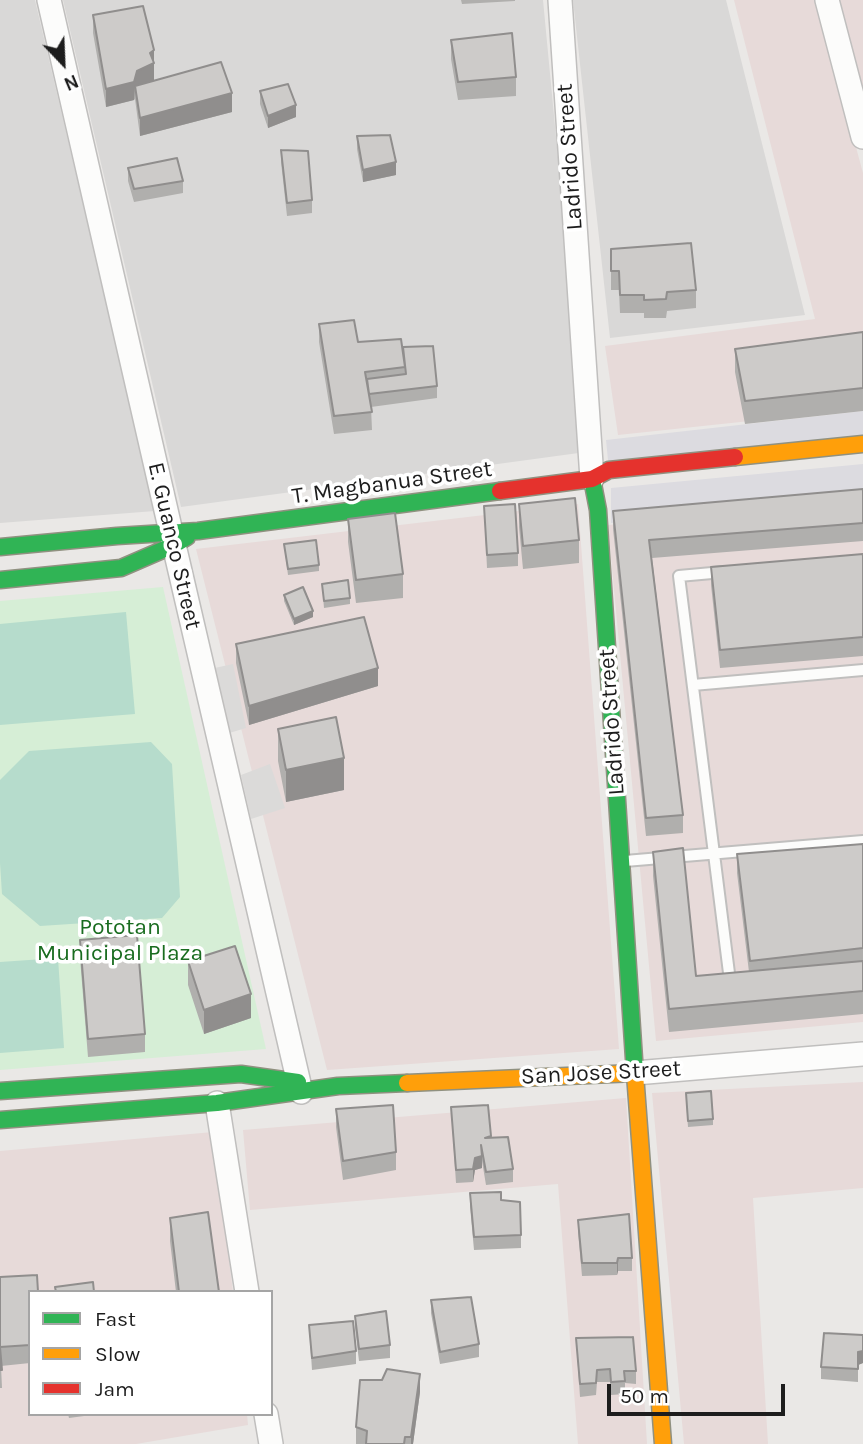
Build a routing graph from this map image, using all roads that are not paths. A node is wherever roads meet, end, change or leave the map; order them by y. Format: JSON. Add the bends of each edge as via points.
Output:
{"nodes":[{"id":1,"x":49,"y":0,"type":"edge"},
{"id":2,"x":560,"y":0,"type":"edge"},
{"id":3,"x":827,"y":0,"type":"edge"},
{"id":4,"x":863,"y":137,"type":"edge"},
{"id":5,"x":863,"y":444,"type":"edge"},
{"id":6,"x":602,"y":484,"type":"junction"},
{"id":7,"x":172,"y":539,"type":"junction"},
{"id":8,"x":0,"y":547,"type":"edge"},
{"id":9,"x":732,"y":571,"type":"edge"},
{"id":10,"x":0,"y":580,"type":"edge"},
{"id":11,"x":863,"y":670,"type":"edge"},
{"id":12,"x":693,"y":685,"type":"junction"},
{"id":13,"x":863,"y":841,"type":"edge"},
{"id":14,"x":714,"y":852,"type":"junction"},
{"id":15,"x":621,"y":861,"type":"junction"},
{"id":16,"x":730,"y":981,"type":"edge"},
{"id":17,"x":863,"y":1054,"type":"edge"},
{"id":18,"x":635,"y":1073,"type":"junction"},
{"id":19,"x":300,"y":1087,"type":"junction"},
{"id":20,"x":0,"y":1091,"type":"edge"},
{"id":21,"x":217,"y":1103,"type":"junction"},
{"id":22,"x":0,"y":1119,"type":"edge"},
{"id":23,"x":247,"y":1290,"type":"edge"},
{"id":24,"x":266,"y":1416,"type":"edge"},
{"id":25,"x":271,"y":1444,"type":"edge"},
{"id":26,"x":663,"y":1444,"type":"edge"}],
"edges":[{"from":1,"to":7,"type":"street","name":"E. Guanco Street"},
{"from":2,"to":6,"type":"street","name":"Ladrido Street"},
{"from":3,"to":4,"type":"street"},
{"from":5,"to":6,"type":"street","name":"T. Magbanua Street","via":[[609,470]]},
{"from":6,"to":7,"type":"street","name":"T. Magbanua Street","via":[[198,531]]},
{"from":6,"to":15,"type":"street","name":"Ladrido Street","via":[[598,510]]},
{"from":7,"to":8,"type":"street","name":"T. Magbanua Street","via":[[117,536]]},
{"from":7,"to":10,"type":"street","name":"T. Magbanua Street","via":[[121,568]]},
{"from":7,"to":19,"type":"street","name":"E. Guanco Street"},
{"from":9,"to":12,"type":"lane","via":[[679,576]]},
{"from":11,"to":12,"type":"lane"},
{"from":12,"to":14,"type":"lane"},
{"from":13,"to":14,"type":"lane"},
{"from":14,"to":15,"type":"lane"},
{"from":14,"to":16,"type":"lane"},
{"from":15,"to":18,"type":"street","name":"Ladrido Street"},
{"from":17,"to":18,"type":"street","name":"San Jose Street"},
{"from":18,"to":19,"type":"street","name":"San Jose Street"},
{"from":18,"to":26,"type":"street","name":"Ladrido Street"},
{"from":19,"to":20,"type":"street","name":"San Jose Street","via":[[242,1074]]},
{"from":19,"to":21,"type":"street","name":"San Jose Street"},
{"from":21,"to":22,"type":"street","name":"San Jose Street"},
{"from":21,"to":23,"type":"street"},
{"from":24,"to":25,"type":"street"}]}
